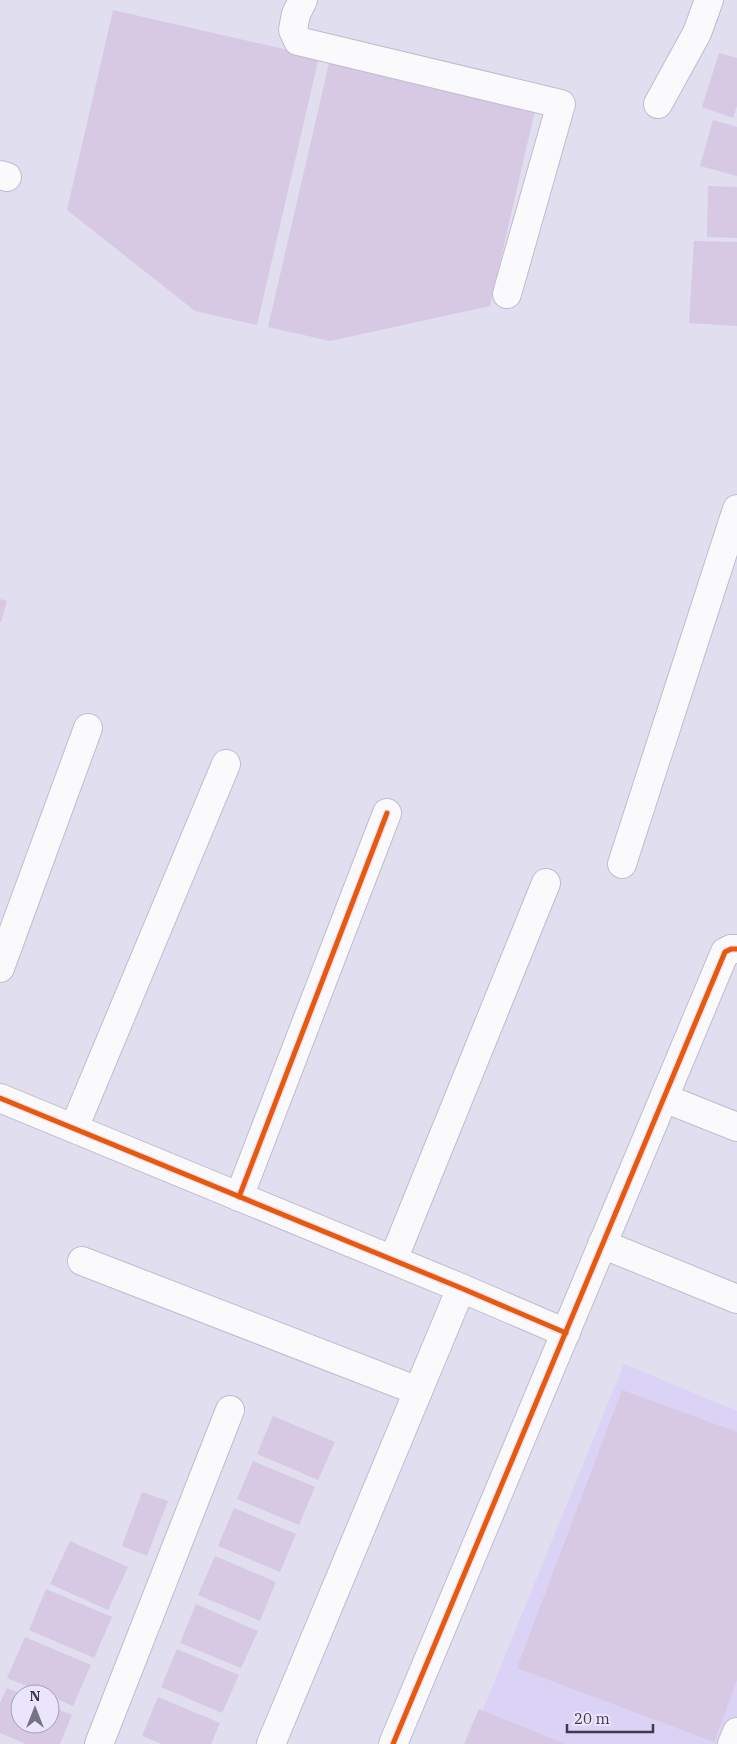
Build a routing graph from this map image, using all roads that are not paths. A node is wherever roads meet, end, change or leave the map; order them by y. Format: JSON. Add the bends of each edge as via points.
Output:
{"nodes":[{"id":1,"x":303,"y":0,"type":"edge"},
{"id":2,"x":709,"y":0,"type":"edge"},
{"id":3,"x":658,"y":104,"type":"dead end"},
{"id":4,"x":507,"y":294,"type":"dead end"},
{"id":5,"x":737,"y":509,"type":"edge"},
{"id":6,"x":727,"y":570,"type":"edge"},
{"id":7,"x":88,"y":728,"type":"dead end"},
{"id":8,"x":226,"y":764,"type":"dead end"},
{"id":9,"x":387,"y":813,"type":"dead end"},
{"id":10,"x":622,"y":864,"type":"dead end"},
{"id":11,"x":546,"y":883,"type":"dead end"},
{"id":12,"x":737,"y":949,"type":"edge"},
{"id":13,"x":0,"y":968,"type":"edge"},
{"id":14,"x":0,"y":1098,"type":"edge"},
{"id":15,"x":664,"y":1098,"type":"junction"},
{"id":16,"x":737,"y":1127,"type":"edge"},
{"id":17,"x":74,"y":1128,"type":"junction"},
{"id":18,"x":239,"y":1196,"type":"junction"},
{"id":19,"x":602,"y":1244,"type":"junction"},
{"id":20,"x":393,"y":1260,"type":"junction"},
{"id":21,"x":82,"y":1261,"type":"dead end"},
{"id":22,"x":461,"y":1288,"type":"junction"},
{"id":23,"x":737,"y":1299,"type":"edge"},
{"id":24,"x":566,"y":1333,"type":"junction"},
{"id":25,"x":418,"y":1391,"type":"junction"},
{"id":26,"x":230,"y":1410,"type":"dead end"},
{"id":27,"x":737,"y":1732,"type":"edge"},
{"id":28,"x":99,"y":1744,"type":"edge"},
{"id":29,"x":271,"y":1744,"type":"edge"},
{"id":30,"x":393,"y":1744,"type":"edge"},
{"id":31,"x":732,"y":1744,"type":"edge"}],
"edges":[{"from":1,"to":4,"type":"street","via":[[293,30],[298,41],[561,104]]},
{"from":2,"to":3,"type":"street","via":[[697,33]]},
{"from":5,"to":6,"type":"street"},
{"from":6,"to":10,"type":"street"},
{"from":7,"to":13,"type":"street"},
{"from":8,"to":17,"type":"street"},
{"from":9,"to":18,"type":"street"},
{"from":11,"to":20,"type":"street"},
{"from":12,"to":15,"type":"street","via":[[725,952]]},
{"from":14,"to":17,"type":"street"},
{"from":15,"to":16,"type":"street"},
{"from":15,"to":19,"type":"street"},
{"from":17,"to":18,"type":"street"},
{"from":18,"to":20,"type":"street"},
{"from":19,"to":23,"type":"street"},
{"from":19,"to":24,"type":"street"},
{"from":20,"to":22,"type":"street"},
{"from":21,"to":25,"type":"street"},
{"from":22,"to":24,"type":"street"},
{"from":22,"to":25,"type":"street"},
{"from":24,"to":30,"type":"street"},
{"from":25,"to":29,"type":"street"},
{"from":26,"to":28,"type":"street"},
{"from":27,"to":31,"type":"street"}]}
